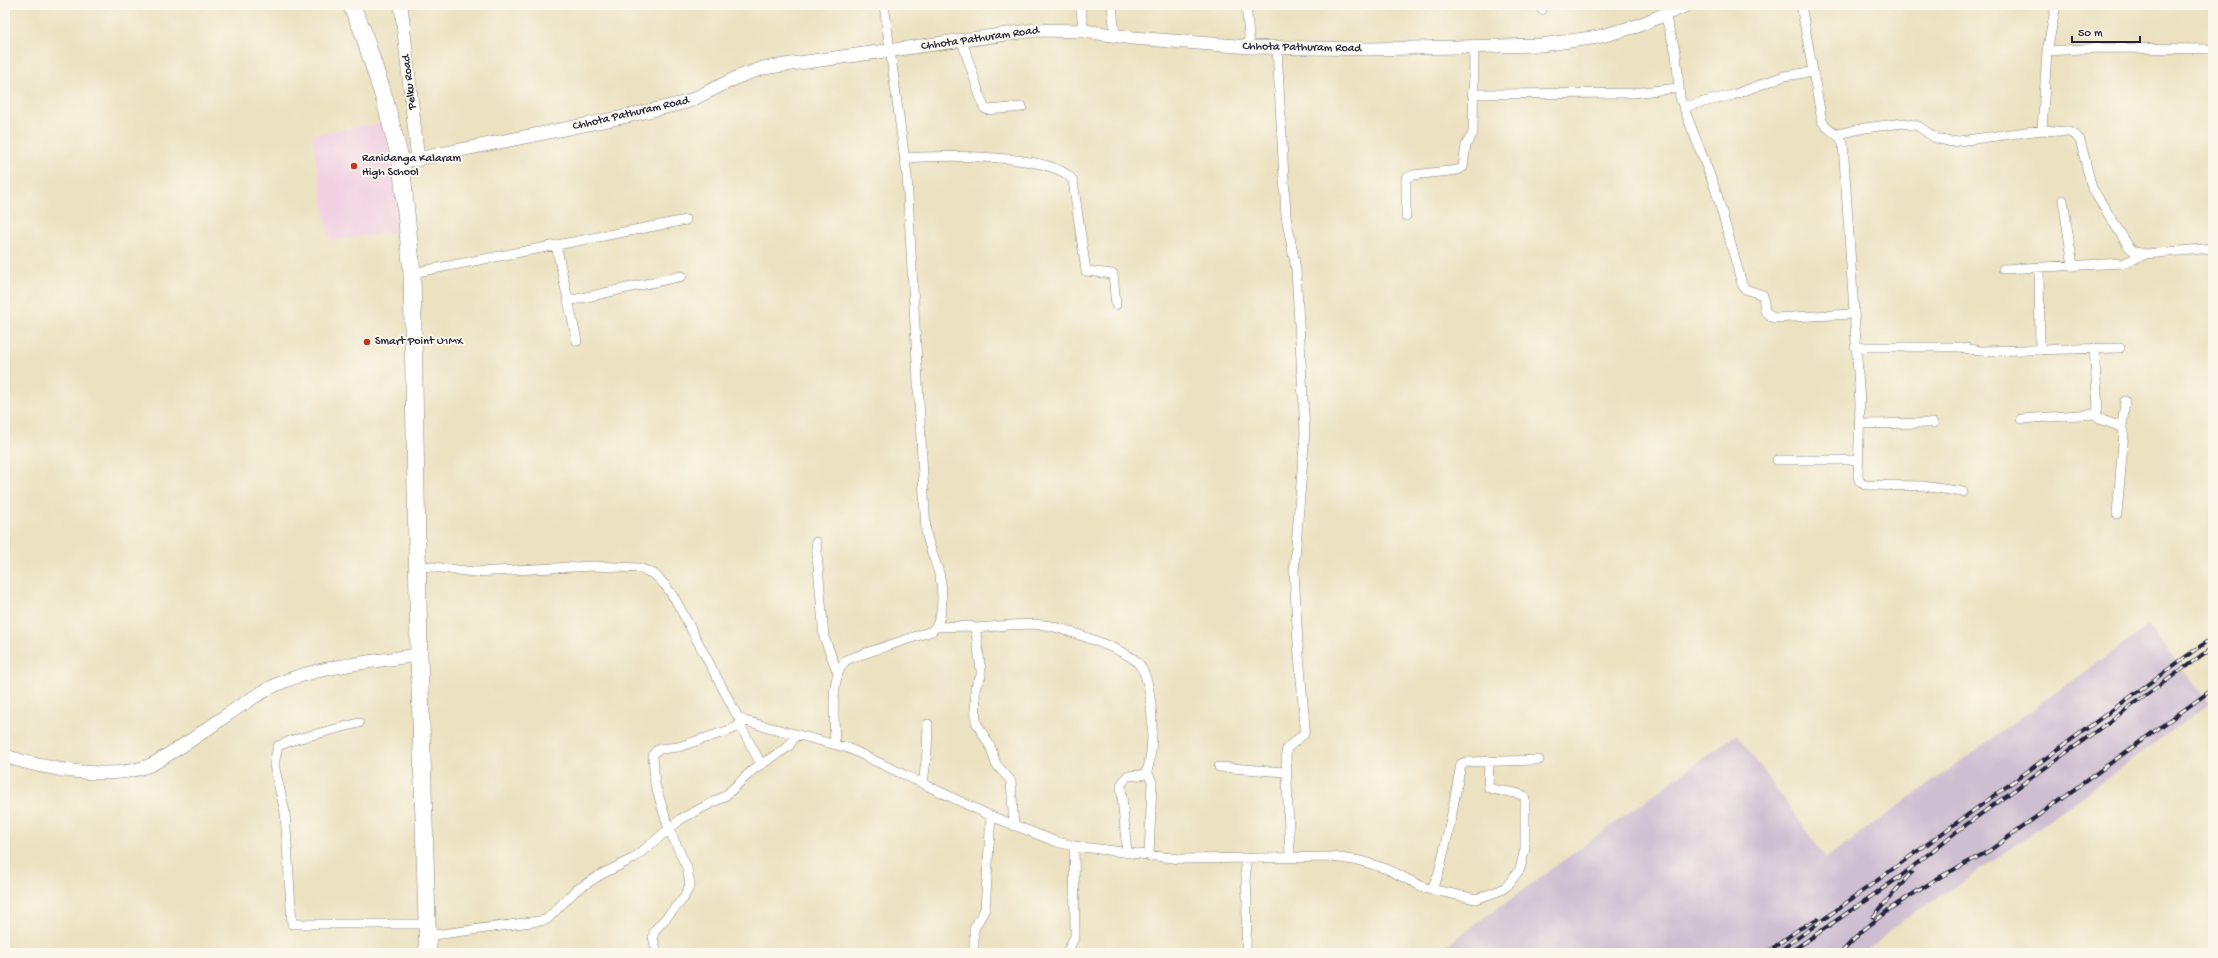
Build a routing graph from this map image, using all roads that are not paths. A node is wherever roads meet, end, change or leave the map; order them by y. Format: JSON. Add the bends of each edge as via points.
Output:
{"nodes":[{"id":1,"x":351,"y":5,"type":"edge"},
{"id":2,"x":401,"y":5,"type":"edge"},
{"id":3,"x":884,"y":5,"type":"edge"},
{"id":4,"x":1080,"y":5,"type":"edge"},
{"id":5,"x":1112,"y":5,"type":"edge"},
{"id":6,"x":1246,"y":5,"type":"edge"},
{"id":7,"x":1687,"y":5,"type":"edge"},
{"id":8,"x":1801,"y":5,"type":"edge"},
{"id":9,"x":2056,"y":5,"type":"edge"},
{"id":10,"x":1665,"y":15,"type":"junction"},
{"id":11,"x":1084,"y":31,"type":"junction"},
{"id":12,"x":1115,"y":35,"type":"junction"},
{"id":13,"x":962,"y":41,"type":"junction"},
{"id":14,"x":1474,"y":47,"type":"junction"},
{"id":15,"x":1250,"y":48,"type":"junction"},
{"id":16,"x":1277,"y":48,"type":"junction"},
{"id":17,"x":2213,"y":49,"type":"edge"},
{"id":18,"x":891,"y":51,"type":"junction"},
{"id":19,"x":2046,"y":51,"type":"junction"},
{"id":20,"x":1812,"y":72,"type":"junction"},
{"id":21,"x":1678,"y":88,"type":"junction"},
{"id":22,"x":1472,"y":94,"type":"junction"},
{"id":23,"x":1022,"y":107,"type":"dead end"},
{"id":24,"x":1683,"y":107,"type":"junction"},
{"id":25,"x":2042,"y":130,"type":"junction"},
{"id":26,"x":1838,"y":134,"type":"junction"},
{"id":27,"x":906,"y":158,"type":"junction"},
{"id":28,"x":418,"y":160,"type":"junction"},
{"id":29,"x":401,"y":162,"type":"junction"},
{"id":30,"x":2063,"y":200,"type":"dead end"},
{"id":31,"x":1406,"y":216,"type":"dead end"},
{"id":32,"x":686,"y":220,"type":"dead end"},
{"id":33,"x":556,"y":246,"type":"junction"},
{"id":34,"x":2213,"y":248,"type":"edge"},
{"id":35,"x":2146,"y":254,"type":"junction"},
{"id":36,"x":2073,"y":266,"type":"junction"},
{"id":37,"x":2039,"y":268,"type":"junction"},
{"id":38,"x":2003,"y":269,"type":"dead end"},
{"id":39,"x":412,"y":273,"type":"junction"},
{"id":40,"x":682,"y":276,"type":"dead end"},
{"id":41,"x":568,"y":301,"type":"junction"},
{"id":42,"x":1116,"y":305,"type":"dead end"},
{"id":43,"x":1853,"y":314,"type":"junction"},
{"id":44,"x":577,"y":341,"type":"dead end"},
{"id":45,"x":1855,"y":347,"type":"junction"},
{"id":46,"x":2094,"y":348,"type":"junction"},
{"id":47,"x":2120,"y":348,"type":"dead end"},
{"id":48,"x":2040,"y":350,"type":"junction"},
{"id":49,"x":2125,"y":401,"type":"dead end"},
{"id":50,"x":2095,"y":414,"type":"junction"},
{"id":51,"x":2021,"y":419,"type":"dead end"},
{"id":52,"x":1933,"y":423,"type":"dead end"},
{"id":53,"x":1860,"y":424,"type":"junction"},
{"id":54,"x":2122,"y":427,"type":"junction"},
{"id":55,"x":1777,"y":460,"type":"dead end"},
{"id":56,"x":1858,"y":460,"type":"junction"},
{"id":57,"x":1963,"y":492,"type":"dead end"},
{"id":58,"x":2117,"y":514,"type":"dead end"},
{"id":59,"x":816,"y":542,"type":"dead end"},
{"id":60,"x":417,"y":565,"type":"junction"},
{"id":61,"x":937,"y":627,"type":"junction"},
{"id":62,"x":974,"y":628,"type":"junction"},
{"id":63,"x":419,"y":655,"type":"junction"},
{"id":64,"x":837,"y":671,"type":"junction"},
{"id":65,"x":359,"y":723,"type":"dead end"},
{"id":66,"x":742,"y":723,"type":"junction"},
{"id":67,"x":928,"y":724,"type":"dead end"},
{"id":68,"x":796,"y":735,"type":"junction"},
{"id":69,"x":835,"y":744,"type":"junction"},
{"id":70,"x":5,"y":756,"type":"edge"},
{"id":71,"x":1539,"y":760,"type":"dead end"},
{"id":72,"x":1489,"y":761,"type":"junction"},
{"id":73,"x":761,"y":764,"type":"junction"},
{"id":74,"x":1219,"y":767,"type":"dead end"},
{"id":75,"x":1147,"y":771,"type":"junction"},
{"id":76,"x":1285,"y":772,"type":"junction"},
{"id":77,"x":923,"y":784,"type":"junction"},
{"id":78,"x":990,"y":816,"type":"junction"},
{"id":79,"x":1014,"y":826,"type":"junction"},
{"id":80,"x":669,"y":829,"type":"junction"},
{"id":81,"x":1074,"y":846,"type":"junction"},
{"id":82,"x":1127,"y":853,"type":"junction"},
{"id":83,"x":1149,"y":856,"type":"junction"},
{"id":84,"x":1290,"y":856,"type":"junction"},
{"id":85,"x":1245,"y":858,"type":"junction"},
{"id":86,"x":1431,"y":890,"type":"junction"},
{"id":87,"x":427,"y":930,"type":"junction"},
{"id":88,"x":428,"y":953,"type":"edge"},
{"id":89,"x":656,"y":953,"type":"edge"},
{"id":90,"x":974,"y":953,"type":"edge"},
{"id":91,"x":1066,"y":953,"type":"edge"},
{"id":92,"x":1246,"y":953,"type":"edge"}],
"edges":[{"from":1,"to":29,"type":"highway","via":[[362,29],[385,101]]},
{"from":2,"to":28,"type":"street","name":"Pelku Road"},
{"from":3,"to":18,"type":"street"},
{"from":4,"to":11,"type":"street"},
{"from":5,"to":12,"type":"street"},
{"from":6,"to":15,"type":"street"},
{"from":7,"to":10,"type":"street","name":"Chhota Pathuram Road"},
{"from":8,"to":20,"type":"street"},
{"from":9,"to":19,"type":"street"},
{"from":10,"to":14,"type":"street","name":"Chhota Pathuram Road","via":[[1631,28],[1572,42]]},
{"from":10,"to":21,"type":"street","via":[[1676,53]]},
{"from":11,"to":12,"type":"street","name":"Chhota Pathuram Road"},
{"from":11,"to":13,"type":"street","name":"Chhota Pathuram Road","via":[[1036,30]]},
{"from":12,"to":15,"type":"street","name":"Chhota Pathuram Road"},
{"from":13,"to":18,"type":"street","name":"Chhota Pathuram Road"},
{"from":13,"to":23,"type":"street","via":[[984,108],[988,110]]},
{"from":14,"to":16,"type":"street","name":"Chhota Pathuram Road"},
{"from":14,"to":22,"type":"street"},
{"from":15,"to":16,"type":"street","name":"Chhota Pathuram Road"},
{"from":16,"to":76,"type":"street","via":[[1286,216],[1296,269],[1305,433],[1294,571],[1305,727],[1301,739],[1287,748]]},
{"from":17,"to":19,"type":"street","via":[[2100,48]]},
{"from":18,"to":27,"type":"street"},
{"from":18,"to":28,"type":"street","name":"Chhota Pathuram Road","via":[[763,68],[687,102]]},
{"from":19,"to":25,"type":"street"},
{"from":20,"to":24,"type":"street","via":[[1784,76],[1733,95]]},
{"from":20,"to":26,"type":"street","via":[[1822,121],[1827,128]]},
{"from":21,"to":22,"type":"street","via":[[1633,93]]},
{"from":21,"to":24,"type":"street"},
{"from":22,"to":31,"type":"street","via":[[1473,133],[1466,145],[1463,167],[1406,178]]},
{"from":24,"to":43,"type":"street","via":[[1716,191],[1745,289],[1763,295],[1765,311],[1773,318]]},
{"from":25,"to":26,"type":"street","via":[[1950,142],[1934,138],[1918,126],[1903,123]]},
{"from":25,"to":35,"type":"street","via":[[2076,135],[2080,140],[2092,188],[2129,247],[2135,252]]},
{"from":26,"to":43,"type":"street","via":[[1843,143]]},
{"from":27,"to":42,"type":"street","via":[[942,155],[1020,160],[1070,175],[1086,271],[1113,274]]},
{"from":27,"to":61,"type":"street","via":[[926,532],[941,588],[940,621]]},
{"from":28,"to":29,"type":"street","name":"Chhota Pathuram Road"},
{"from":29,"to":39,"type":"highway"},
{"from":30,"to":36,"type":"street"},
{"from":32,"to":33,"type":"street"},
{"from":33,"to":39,"type":"street"},
{"from":33,"to":41,"type":"street"},
{"from":34,"to":35,"type":"street"},
{"from":35,"to":36,"type":"street","via":[[2124,263]]},
{"from":36,"to":37,"type":"street"},
{"from":37,"to":38,"type":"street"},
{"from":37,"to":48,"type":"street"},
{"from":39,"to":60,"type":"highway"},
{"from":40,"to":41,"type":"street"},
{"from":41,"to":44,"type":"street"},
{"from":43,"to":45,"type":"street"},
{"from":45,"to":48,"type":"street"},
{"from":45,"to":53,"type":"street"},
{"from":46,"to":47,"type":"street"},
{"from":46,"to":48,"type":"street"},
{"from":46,"to":50,"type":"street","via":[[2098,409]]},
{"from":49,"to":54,"type":"street"},
{"from":50,"to":51,"type":"street"},
{"from":50,"to":54,"type":"street","via":[[2102,420]]},
{"from":52,"to":53,"type":"street"},
{"from":53,"to":56,"type":"street"},
{"from":54,"to":58,"type":"street","via":[[2124,432]]},
{"from":55,"to":56,"type":"street"},
{"from":56,"to":57,"type":"street","via":[[1858,477],[1865,485],[1923,486]]},
{"from":59,"to":64,"type":"street","via":[[824,637]]},
{"from":60,"to":63,"type":"highway"},
{"from":60,"to":66,"type":"street","via":[[474,572],[594,566],[639,568],[654,574],[675,599]]},
{"from":61,"to":62,"type":"street"},
{"from":61,"to":64,"type":"street","via":[[932,631],[848,659]]},
{"from":62,"to":75,"type":"street","via":[[1046,625],[1091,640],[1136,660],[1153,708]]},
{"from":62,"to":79,"type":"street","via":[[981,671],[975,688],[976,722],[991,748],[996,764],[1011,781]]},
{"from":63,"to":70,"type":"street","via":[[357,664],[296,677],[248,700],[182,747],[149,766],[120,772],[61,769],[26,763]]},
{"from":63,"to":87,"type":"highway"},
{"from":64,"to":69,"type":"street","via":[[834,697]]},
{"from":65,"to":87,"type":"street","via":[[278,746],[274,765],[285,812],[292,924]]},
{"from":66,"to":68,"type":"street"},
{"from":66,"to":73,"type":"street"},
{"from":66,"to":80,"type":"street","via":[[678,747],[656,751],[653,755],[655,784]]},
{"from":67,"to":77,"type":"street"},
{"from":68,"to":69,"type":"street"},
{"from":68,"to":73,"type":"street","via":[[788,747]]},
{"from":69,"to":77,"type":"street"},
{"from":71,"to":72,"type":"street"},
{"from":72,"to":86,"type":"street","via":[[1460,764],[1449,829],[1438,876]]},
{"from":72,"to":86,"type":"street","via":[[1488,787],[1524,796],[1526,849],[1520,869],[1507,886],[1481,898],[1468,899]]},
{"from":73,"to":80,"type":"street","via":[[725,796],[690,814]]},
{"from":74,"to":76,"type":"street"},
{"from":75,"to":82,"type":"street","via":[[1142,775],[1127,776],[1121,784]]},
{"from":75,"to":83,"type":"street","via":[[1152,782]]},
{"from":76,"to":84,"type":"street"},
{"from":77,"to":78,"type":"street"},
{"from":78,"to":79,"type":"street"},
{"from":78,"to":90,"type":"street","via":[[986,909],[974,928]]},
{"from":79,"to":81,"type":"street"},
{"from":80,"to":87,"type":"street","via":[[634,858],[575,891],[546,920]]},
{"from":80,"to":89,"type":"street","via":[[687,868],[690,885],[683,899],[655,930],[653,937]]},
{"from":81,"to":82,"type":"street"},
{"from":81,"to":91,"type":"street","via":[[1075,936]]},
{"from":82,"to":83,"type":"street"},
{"from":83,"to":85,"type":"street","via":[[1180,859]]},
{"from":84,"to":85,"type":"street"},
{"from":84,"to":86,"type":"street","via":[[1332,857],[1361,862],[1387,869]]},
{"from":85,"to":92,"type":"street"},
{"from":87,"to":88,"type":"highway"}]}
